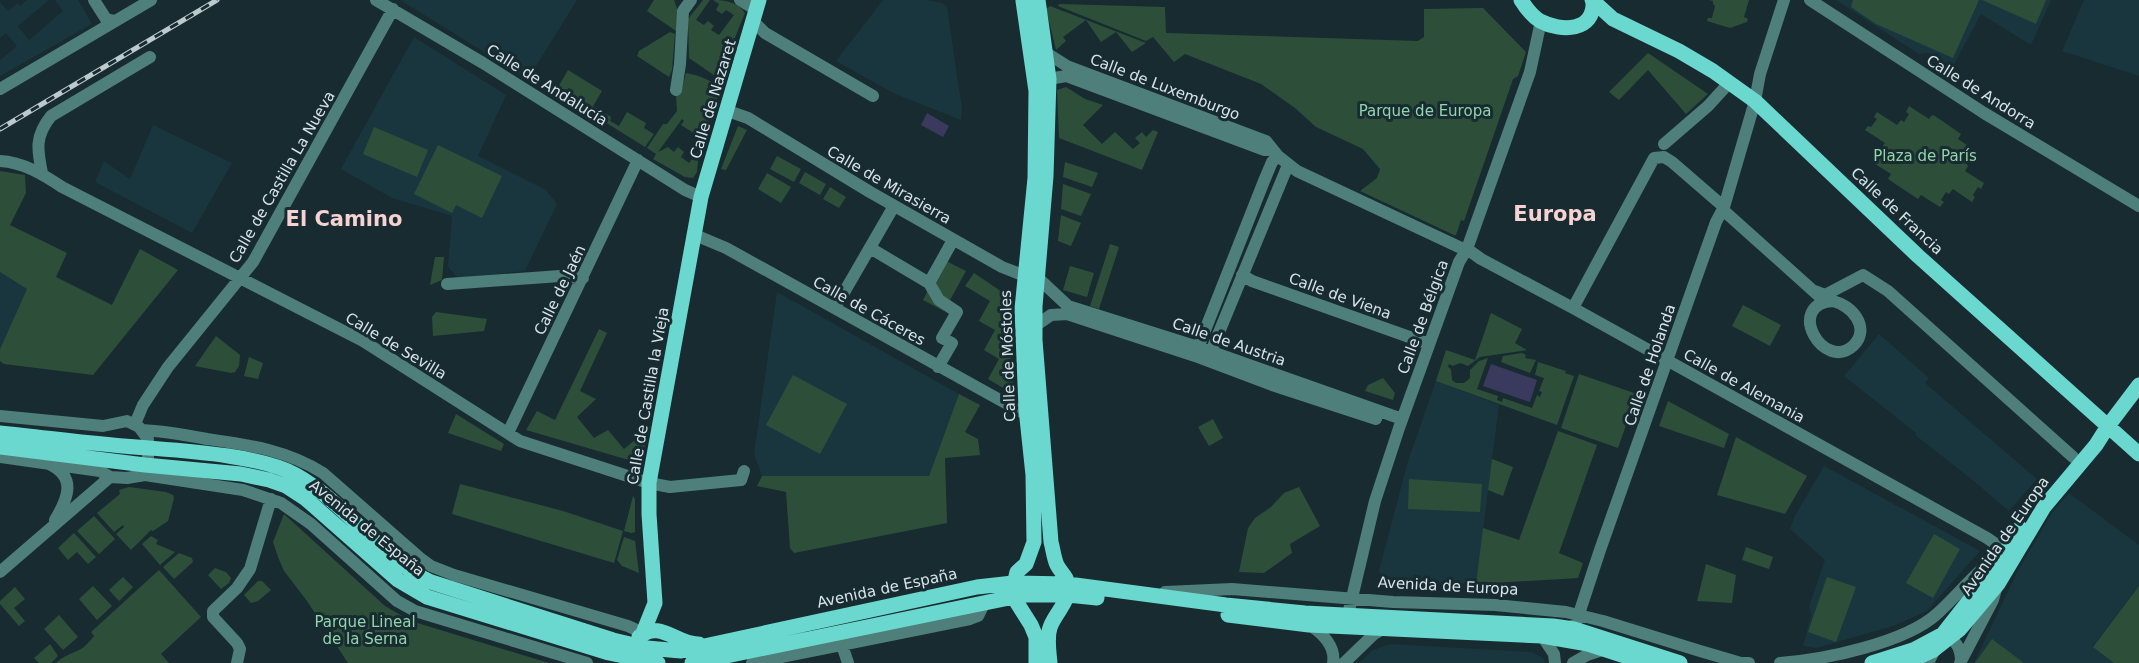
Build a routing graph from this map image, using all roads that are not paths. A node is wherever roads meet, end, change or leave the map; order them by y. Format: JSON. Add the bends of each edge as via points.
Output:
{"nodes":[{"id":1,"x":94,"y":0,"type":"edge"},
{"id":2,"x":151,"y":0,"type":"edge"},
{"id":3,"x":376,"y":0,"type":"edge"},
{"id":4,"x":691,"y":0,"type":"edge"},
{"id":5,"x":740,"y":0,"type":"edge"},
{"id":6,"x":1022,"y":0,"type":"edge"},
{"id":7,"x":1029,"y":0,"type":"edge"},
{"id":8,"x":1038,"y":0,"type":"edge"},
{"id":9,"x":1521,"y":0,"type":"edge"},
{"id":10,"x":1592,"y":0,"type":"edge"},
{"id":11,"x":1784,"y":0,"type":"edge"},
{"id":12,"x":1809,"y":0,"type":"edge"},
{"id":13,"x":393,"y":9,"type":"junction"},
{"id":14,"x":757,"y":10,"type":"edge"},
{"id":15,"x":1590,"y":19,"type":"junction"},
{"id":16,"x":1613,"y":19,"type":"junction"},
{"id":17,"x":114,"y":21,"type":"junction"},
{"id":18,"x":1541,"y":21,"type":"junction"},
{"id":19,"x":1045,"y":52,"type":"junction"},
{"id":20,"x":150,"y":57,"type":"dead end"},
{"id":21,"x":1049,"y":79,"type":"junction"},
{"id":22,"x":1729,"y":82,"type":"junction"},
{"id":23,"x":0,"y":89,"type":"edge"},
{"id":24,"x":676,"y":90,"type":"dead end"},
{"id":25,"x":873,"y":96,"type":"dead end"},
{"id":26,"x":1755,"y":101,"type":"junction"},
{"id":27,"x":728,"y":111,"type":"junction"},
{"id":28,"x":1664,"y":144,"type":"dead end"},
{"id":29,"x":1275,"y":153,"type":"junction"},
{"id":30,"x":638,"y":160,"type":"junction"},
{"id":31,"x":0,"y":161,"type":"edge"},
{"id":32,"x":1288,"y":165,"type":"junction"},
{"id":33,"x":42,"y":173,"type":"junction"},
{"id":34,"x":701,"y":197,"type":"junction"},
{"id":35,"x":894,"y":206,"type":"junction"},
{"id":36,"x":2139,"y":206,"type":"edge"},
{"id":37,"x":1724,"y":208,"type":"junction"},
{"id":38,"x":694,"y":235,"type":"junction"},
{"id":39,"x":953,"y":240,"type":"junction"},
{"id":40,"x":870,"y":248,"type":"junction"},
{"id":41,"x":1467,"y":249,"type":"junction"},
{"id":42,"x":1242,"y":275,"type":"junction"},
{"id":43,"x":241,"y":277,"type":"junction"},
{"id":44,"x":1031,"y":277,"type":"junction"},
{"id":45,"x":583,"y":278,"type":"junction"},
{"id":46,"x":929,"y":283,"type":"junction"},
{"id":47,"x":447,"y":284,"type":"dead end"},
{"id":48,"x":1049,"y":289,"type":"junction"},
{"id":49,"x":1815,"y":291,"type":"junction"},
{"id":50,"x":1823,"y":302,"type":"junction"},
{"id":51,"x":835,"y":308,"type":"junction"},
{"id":52,"x":1573,"y":308,"type":"junction"},
{"id":53,"x":1038,"y":324,"type":"junction"},
{"id":54,"x":1429,"y":344,"type":"junction"},
{"id":55,"x":1196,"y":351,"type":"junction"},
{"id":56,"x":1209,"y":356,"type":"junction"},
{"id":57,"x":1668,"y":360,"type":"junction"},
{"id":58,"x":938,"y":367,"type":"junction"},
{"id":59,"x":2139,"y":385,"type":"edge"},
{"id":60,"x":1027,"y":416,"type":"junction"},
{"id":61,"x":0,"y":417,"type":"edge"},
{"id":62,"x":116,"y":423,"type":"junction"},
{"id":63,"x":1400,"y":424,"type":"junction"},
{"id":64,"x":2108,"y":426,"type":"junction"},
{"id":65,"x":138,"y":427,"type":"junction"},
{"id":66,"x":0,"y":433,"type":"edge"},
{"id":67,"x":508,"y":433,"type":"junction"},
{"id":68,"x":0,"y":447,"type":"edge"},
{"id":69,"x":150,"y":448,"type":"junction"},
{"id":70,"x":2139,"y":454,"type":"edge"},
{"id":71,"x":0,"y":457,"type":"edge"},
{"id":72,"x":2073,"y":457,"type":"junction"},
{"id":73,"x":44,"y":462,"type":"junction"},
{"id":74,"x":98,"y":464,"type":"junction"},
{"id":75,"x":145,"y":465,"type":"junction"},
{"id":76,"x":744,"y":471,"type":"dead end"},
{"id":77,"x":127,"y":478,"type":"junction"},
{"id":78,"x":649,"y":483,"type":"junction"},
{"id":79,"x":68,"y":496,"type":"junction"},
{"id":80,"x":271,"y":499,"type":"junction"},
{"id":81,"x":49,"y":528,"type":"junction"},
{"id":82,"x":2006,"y":551,"type":"junction"},
{"id":83,"x":1026,"y":564,"type":"junction"},
{"id":84,"x":1058,"y":566,"type":"junction"},
{"id":85,"x":0,"y":572,"type":"edge"},
{"id":86,"x":1998,"y":584,"type":"junction"},
{"id":87,"x":1068,"y":589,"type":"junction"},
{"id":88,"x":1137,"y":593,"type":"junction"},
{"id":89,"x":1016,"y":597,"type":"junction"},
{"id":90,"x":1351,"y":598,"type":"junction"},
{"id":91,"x":986,"y":602,"type":"junction"},
{"id":92,"x":655,"y":603,"type":"junction"},
{"id":93,"x":1058,"y":611,"type":"junction"},
{"id":94,"x":1578,"y":614,"type":"junction"},
{"id":95,"x":1346,"y":622,"type":"junction"},
{"id":96,"x":628,"y":626,"type":"junction"},
{"id":97,"x":1309,"y":626,"type":"junction"},
{"id":98,"x":1383,"y":629,"type":"junction"},
{"id":99,"x":1573,"y":634,"type":"junction"},
{"id":100,"x":673,"y":636,"type":"junction"},
{"id":101,"x":1542,"y":636,"type":"junction"},
{"id":102,"x":1947,"y":636,"type":"junction"},
{"id":103,"x":714,"y":644,"type":"junction"},
{"id":104,"x":842,"y":645,"type":"junction"},
{"id":105,"x":1605,"y":649,"type":"junction"},
{"id":106,"x":635,"y":650,"type":"edge"},
{"id":107,"x":680,"y":657,"type":"edge"},
{"id":108,"x":1930,"y":657,"type":"edge"},
{"id":109,"x":1961,"y":662,"type":"edge"},
{"id":110,"x":237,"y":663,"type":"edge"},
{"id":111,"x":587,"y":663,"type":"edge"},
{"id":112,"x":658,"y":663,"type":"edge"},
{"id":113,"x":692,"y":663,"type":"edge"},
{"id":114,"x":752,"y":663,"type":"edge"},
{"id":115,"x":848,"y":663,"type":"edge"},
{"id":116,"x":1036,"y":663,"type":"edge"},
{"id":117,"x":1050,"y":663,"type":"edge"},
{"id":118,"x":1333,"y":663,"type":"edge"},
{"id":119,"x":1344,"y":663,"type":"edge"},
{"id":120,"x":1555,"y":663,"type":"edge"},
{"id":121,"x":1573,"y":663,"type":"edge"},
{"id":122,"x":1646,"y":663,"type":"edge"},
{"id":123,"x":1680,"y":663,"type":"edge"},
{"id":124,"x":1749,"y":663,"type":"edge"},
{"id":125,"x":1780,"y":663,"type":"edge"},
{"id":126,"x":1872,"y":663,"type":"edge"},
{"id":127,"x":1905,"y":663,"type":"edge"}],
"edges":[{"from":1,"to":17,"type":"street","via":[[106,19]]},
{"from":2,"to":17,"type":"street"},
{"from":3,"to":13,"type":"street","name":"Calle de Andalucía"},
{"from":4,"to":24,"type":"street","via":[[684,11]]},
{"from":5,"to":14,"type":"street"},
{"from":6,"to":7,"type":"main road"},
{"from":6,"to":44,"type":"main road","name":"Calle de Móstoles","via":[[1036,91]]},
{"from":8,"to":19,"type":"main road","name":"Calle de Móstoles"},
{"from":9,"to":18,"type":"main road","via":[[1528,12]]},
{"from":10,"to":15,"type":"main road"},
{"from":10,"to":16,"type":"main road","name":"Calle de Francia"},
{"from":11,"to":26,"type":"street","name":"Calle de Holanda"},
{"from":12,"to":36,"type":"street","name":"Calle de Andorra","via":[[1984,113]]},
{"from":13,"to":30,"type":"street","name":"Calle de Andalucía"},
{"from":13,"to":43,"type":"street","name":"Calle de Castilla La Nueva","via":[[253,262]]},
{"from":14,"to":25,"type":"street","via":[[765,33]]},
{"from":14,"to":27,"type":"main road","name":"Calle de Nazaret"},
{"from":15,"to":16,"type":"main road","name":"Calle de Francia"},
{"from":15,"to":18,"type":"main road","name":"Calle de Francia","via":[[1568,29]]},
{"from":16,"to":22,"type":"main road","name":"Calle de Francia","via":[[1679,51]]},
{"from":17,"to":23,"type":"street"},
{"from":18,"to":41,"type":"street","name":"Calle de Bélgica","via":[[1530,72]]},
{"from":19,"to":21,"type":"main road","name":"Calle de Móstoles"},
{"from":19,"to":29,"type":"street","name":"Calle de Luxemburgo","via":[[1067,66],[1266,141]]},
{"from":20,"to":33,"type":"street","via":[[51,116],[42,127],[38,143]]},
{"from":21,"to":29,"type":"street","name":"Calle de Luxemburgo","via":[[1066,76]]},
{"from":21,"to":44,"type":"main road","name":"Calle de Móstoles","via":[[1046,176]]},
{"from":22,"to":26,"type":"main road","name":"Calle de Francia"},
{"from":22,"to":28,"type":"street"},
{"from":26,"to":37,"type":"street","name":"Calle de Holanda"},
{"from":26,"to":64,"type":"main road","name":"Calle de Francia","via":[[1918,256]]},
{"from":27,"to":34,"type":"main road","name":"Calle de Nazaret"},
{"from":27,"to":35,"type":"street","name":"Calle de Mirasierra","via":[[748,118]]},
{"from":29,"to":32,"type":"street","name":"Calle de Luxemburgo"},
{"from":29,"to":55,"type":"street"},
{"from":30,"to":34,"type":"street","name":"Calle de Andalucía"},
{"from":30,"to":45,"type":"street","name":"Calle de Jaén"},
{"from":31,"to":33,"type":"street","name":"Calle de Sevilla"},
{"from":32,"to":41,"type":"street","name":"Calle de Luxemburgo"},
{"from":32,"to":42,"type":"street"},
{"from":33,"to":43,"type":"street","name":"Calle de Sevilla","via":[[62,187]]},
{"from":34,"to":38,"type":"main road","name":"Calle de Castilla la Vieja"},
{"from":35,"to":39,"type":"street","name":"Calle de Mirasierra"},
{"from":35,"to":40,"type":"street"},
{"from":37,"to":49,"type":"street"},
{"from":37,"to":52,"type":"street","via":[[1672,162],[1664,157],[1654,158]]},
{"from":37,"to":57,"type":"street","name":"Calle de Holanda"},
{"from":38,"to":51,"type":"street","name":"Calle de Cáceres","via":[[726,248]]},
{"from":38,"to":78,"type":"main road","name":"Calle de Castilla la Vieja"},
{"from":39,"to":44,"type":"street","name":"Calle de Mirasierra","via":[[1002,267]]},
{"from":39,"to":46,"type":"street"},
{"from":40,"to":46,"type":"street"},
{"from":40,"to":51,"type":"street"},
{"from":41,"to":52,"type":"street","name":"Calle de Alemania"},
{"from":41,"to":54,"type":"street","name":"Calle de Bélgica"},
{"from":42,"to":54,"type":"street","name":"Calle de Viena"},
{"from":42,"to":56,"type":"street"},
{"from":43,"to":65,"type":"street","name":"Calle de Castilla La Nueva","via":[[168,367],[143,405]]},
{"from":43,"to":67,"type":"street","name":"Calle de Sevilla","via":[[363,341]]},
{"from":44,"to":48,"type":"street","name":"Calle de Austria"},
{"from":44,"to":53,"type":"main road","name":"Calle de Móstoles"},
{"from":44,"to":60,"type":"main road","name":"Calle de Móstoles","via":[[1022,309]]},
{"from":45,"to":47,"type":"street","via":[[560,276]]},
{"from":45,"to":67,"type":"street","name":"Calle de Jaén"},
{"from":46,"to":58,"type":"street","via":[[939,300],[957,312],[942,338],[951,343]]},
{"from":48,"to":53,"type":"street","via":[[1048,310]]},
{"from":48,"to":55,"type":"street","name":"Calle de Austria","via":[[1068,306]]},
{"from":49,"to":50,"type":"street"},
{"from":49,"to":72,"type":"street","via":[[1825,295],[1863,275],[1888,291]]},
{"from":50,"to":50,"type":"street","via":[[1811,315],[1815,338],[1834,352],[1852,347],[1861,331],[1855,314],[1842,303]]},
{"from":51,"to":58,"type":"street","name":"Calle de Cáceres"},
{"from":52,"to":57,"type":"street","name":"Calle de Alemania"},
{"from":53,"to":55,"type":"street","name":"Calle de Austria","via":[[1051,315],[1067,314]]},
{"from":53,"to":84,"type":"main road","name":"Calle de Móstoles","via":[[1037,375],[1051,542]]},
{"from":54,"to":63,"type":"street","name":"Calle de Bélgica"},
{"from":55,"to":56,"type":"street","name":"Calle de Austria"},
{"from":56,"to":63,"type":"street","name":"Calle de Austria"},
{"from":57,"to":82,"type":"street","name":"Calle de Alemania"},
{"from":57,"to":94,"type":"street","name":"Calle de Holanda"},
{"from":58,"to":60,"type":"street","name":"Calle de Cáceres"},
{"from":59,"to":64,"type":"main road"},
{"from":60,"to":83,"type":"main road","name":"Calle de Móstoles","via":[[1034,542]]},
{"from":61,"to":62,"type":"street","via":[[103,426]]},
{"from":62,"to":65,"type":"street","via":[[127,421]]},
{"from":62,"to":74,"type":"street","via":[[106,431]]},
{"from":63,"to":90,"type":"street","name":"Calle de Bélgica","via":[[1375,501]]},
{"from":64,"to":70,"type":"main road","name":"Calle de Francia"},
{"from":64,"to":72,"type":"main road","name":"Avenida de Europa"},
{"from":64,"to":86,"type":"main road","name":"Avenida de Europa","via":[[2044,507]]},
{"from":65,"to":69,"type":"street"},
{"from":65,"to":96,"type":"street","name":"Avenida de España","via":[[264,447],[304,461],[431,566]]},
{"from":66,"to":74,"type":"main road","name":"Avenida de España"},
{"from":67,"to":78,"type":"street","name":"Calle de Sevilla","via":[[530,446]]},
{"from":68,"to":74,"type":"main road","name":"Avenida de España"},
{"from":69,"to":74,"type":"main road","name":"Avenida de España"},
{"from":69,"to":75,"type":"street"},
{"from":69,"to":106,"type":"main road","name":"Avenida de España","via":[[245,459],[281,468],[312,485],[419,576]]},
{"from":71,"to":73,"type":"street","name":"Avenida de España"},
{"from":72,"to":82,"type":"main road","name":"Avenida de Europa","via":[[2036,502]]},
{"from":73,"to":74,"type":"street","name":"Avenida de España"},
{"from":73,"to":79,"type":"street","via":[[63,474]]},
{"from":74,"to":75,"type":"main road","name":"Avenida de España"},
{"from":74,"to":77,"type":"street","name":"Avenida de España"},
{"from":74,"to":79,"type":"street"},
{"from":74,"to":81,"type":"street"},
{"from":75,"to":77,"type":"street"},
{"from":75,"to":106,"type":"main road","name":"Avenida de España","via":[[241,474],[286,486],[322,511],[398,580],[421,594],[498,620]]},
{"from":76,"to":78,"type":"street","name":"Calle de Sevilla","via":[[741,480],[670,487]]},
{"from":77,"to":80,"type":"street","name":"Avenida de España","via":[[145,475],[243,490]]},
{"from":78,"to":92,"type":"main road","name":"Calle de Castilla la Vieja"},
{"from":79,"to":81,"type":"street"},
{"from":80,"to":110,"type":"street","via":[[250,569],[213,611],[213,617],[237,643]]},
{"from":80,"to":111,"type":"street","name":"Avenida de España","via":[[295,512],[396,601],[415,611]]},
{"from":81,"to":85,"type":"street"},
{"from":82,"to":102,"type":"main road","name":"Avenida de Europa"},
{"from":82,"to":125,"type":"street","name":"Avenida de Europa","via":[[1991,560],[1937,615],[1921,625],[1865,648],[1809,661]]},
{"from":83,"to":84,"type":"main road","via":[[1048,561]]},
{"from":83,"to":89,"type":"main road","name":"Calle de Móstoles","via":[[1017,572]]},
{"from":84,"to":87,"type":"main road","name":"Calle de Móstoles","via":[[1065,574]]},
{"from":86,"to":102,"type":"main road","name":"Avenida de Europa"},
{"from":86,"to":109,"type":"street"},
{"from":87,"to":88,"type":"main road","name":"Avenida de Europa"},
{"from":87,"to":89,"type":"main road","name":"Avenida de España"},
{"from":87,"to":93,"type":"main road"},
{"from":87,"to":97,"type":"main road","name":"Avenida de Europa"},
{"from":88,"to":90,"type":"street","name":"Avenida de Europa","via":[[1232,590]]},
{"from":88,"to":95,"type":"main road","name":"Avenida de Europa"},
{"from":89,"to":91,"type":"main road","name":"Avenida de España"},
{"from":89,"to":93,"type":"main road","name":"Avenida de España","via":[[1034,616]]},
{"from":89,"to":103,"type":"main road","name":"Avenida de España","via":[[976,587]]},
{"from":89,"to":116,"type":"main road","via":[[1035,637]]},
{"from":90,"to":94,"type":"street","name":"Avenida de Europa","via":[[1495,605]]},
{"from":90,"to":95,"type":"street","name":"Calle de Bélgica"},
{"from":91,"to":104,"type":"street","via":[[978,616],[970,619]]},
{"from":91,"to":113,"type":"main road","name":"Avenida de España"},
{"from":92,"to":96,"type":"street","via":[[638,624]]},
{"from":92,"to":100,"type":"main road","name":"Calle de Castilla la Vieja"},
{"from":92,"to":106,"type":"main road","name":"Calle de Castilla la Vieja"},
{"from":93,"to":117,"type":"main road","via":[[1050,628]]},
{"from":94,"to":99,"type":"street","name":"Calle de Holanda"},
{"from":94,"to":124,"type":"street","name":"Avenida de Europa"},
{"from":95,"to":97,"type":"main road","name":"Avenida de Europa"},
{"from":95,"to":98,"type":"main road","name":"Avenida de Europa"},
{"from":95,"to":99,"type":"main road","name":"Avenida de Europa","via":[[1553,626]]},
{"from":96,"to":106,"type":"street","name":"Avenida de España"},
{"from":97,"to":118,"type":"street","via":[[1320,631],[1332,648]]},
{"from":98,"to":101,"type":"main road","name":"Avenida de Europa"},
{"from":98,"to":119,"type":"street"},
{"from":99,"to":101,"type":"main road","name":"Avenida de Europa"},
{"from":99,"to":105,"type":"main road","name":"Avenida de Europa"},
{"from":99,"to":123,"type":"main road","name":"Avenida de Europa"},
{"from":100,"to":103,"type":"main road","name":"Avenida de España","via":[[694,644]]},
{"from":100,"to":106,"type":"main road","name":"Avenida de España","via":[[662,630],[649,631]]},
{"from":100,"to":107,"type":"main road"},
{"from":101,"to":120,"type":"street","via":[[1554,654]]},
{"from":102,"to":108,"type":"main road","name":"Avenida de Europa"},
{"from":102,"to":109,"type":"street","via":[[1959,647]]},
{"from":102,"to":126,"type":"main road","name":"Avenida de Europa"},
{"from":103,"to":107,"type":"main road","name":"Avenida de España"},
{"from":104,"to":114,"type":"street"},
{"from":104,"to":115,"type":"street"},
{"from":105,"to":121,"type":"street"},
{"from":105,"to":122,"type":"main road","name":"Avenida de Europa"},
{"from":106,"to":107,"type":"main road","name":"Avenida de España"},
{"from":106,"to":112,"type":"main road","name":"Avenida de España"},
{"from":108,"to":127,"type":"main road","name":"Avenida de Europa"}]}
